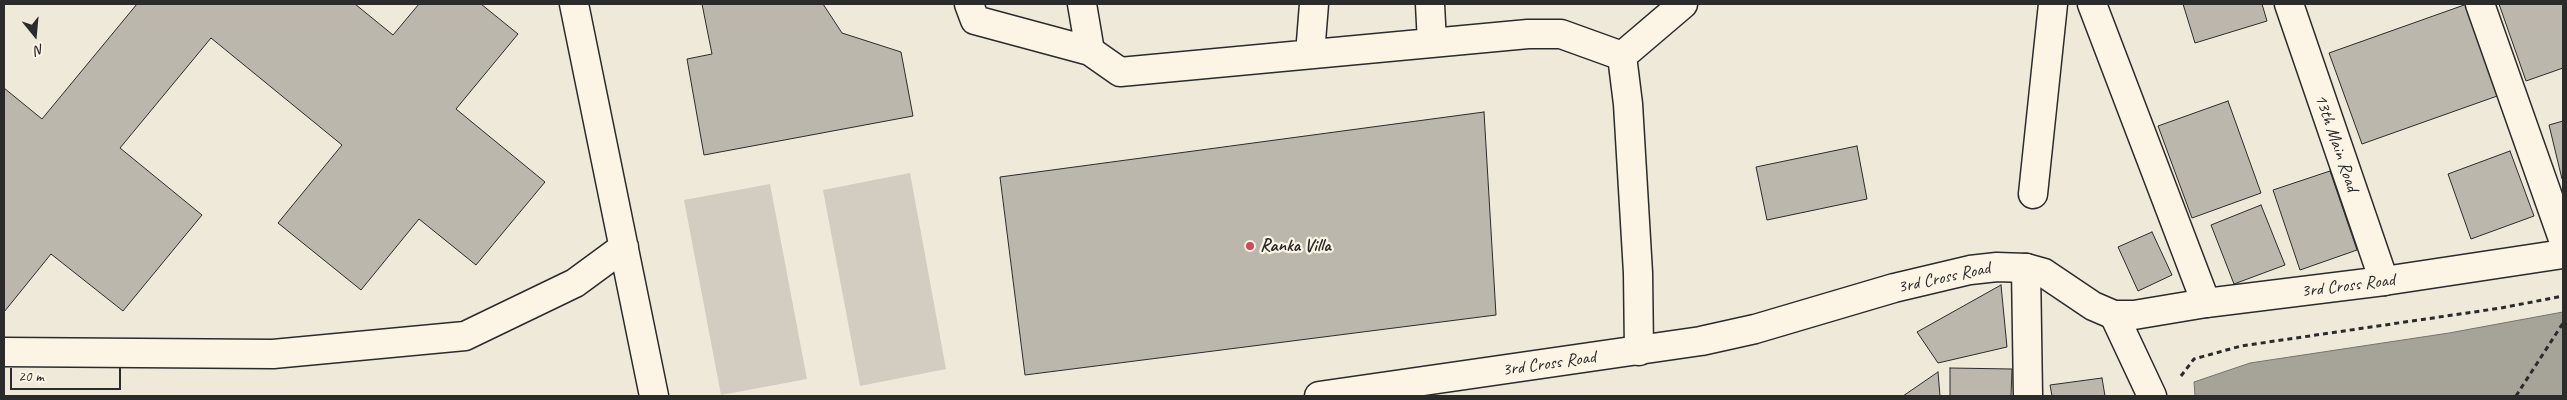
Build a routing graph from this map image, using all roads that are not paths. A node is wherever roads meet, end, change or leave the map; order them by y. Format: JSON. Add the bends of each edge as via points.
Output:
{"nodes":[{"id":1,"x":574,"y":4,"type":"edge"},
{"id":2,"x":969,"y":4,"type":"edge"},
{"id":3,"x":1082,"y":4,"type":"edge"},
{"id":4,"x":1314,"y":4,"type":"edge"},
{"id":5,"x":1430,"y":4,"type":"edge"},
{"id":6,"x":1683,"y":4,"type":"edge"},
{"id":7,"x":2053,"y":4,"type":"edge"},
{"id":8,"x":2092,"y":4,"type":"edge"},
{"id":9,"x":2289,"y":4,"type":"edge"},
{"id":10,"x":2480,"y":4,"type":"edge"},
{"id":11,"x":1432,"y":43,"type":"junction"},
{"id":12,"x":1090,"y":50,"type":"junction"},
{"id":13,"x":1310,"y":54,"type":"junction"},
{"id":14,"x":1622,"y":56,"type":"junction"},
{"id":15,"x":2034,"y":194,"type":"dead end"},
{"id":16,"x":2563,"y":239,"type":"edge"},
{"id":17,"x":624,"y":247,"type":"junction"},
{"id":18,"x":2563,"y":254,"type":"edge"},
{"id":19,"x":2026,"y":268,"type":"junction"},
{"id":20,"x":2384,"y":282,"type":"junction"},
{"id":21,"x":2206,"y":303,"type":"junction"},
{"id":22,"x":2114,"y":315,"type":"junction"},
{"id":23,"x":1639,"y":351,"type":"junction"},
{"id":24,"x":4,"y":352,"type":"edge"},
{"id":25,"x":654,"y":396,"type":"edge"},
{"id":26,"x":1319,"y":396,"type":"edge"},
{"id":27,"x":2028,"y":396,"type":"edge"},
{"id":28,"x":2152,"y":396,"type":"edge"}],
"edges":[{"from":1,"to":17,"type":"street"},
{"from":2,"to":12,"type":"street","via":[[975,20]]},
{"from":3,"to":12,"type":"street"},
{"from":4,"to":13,"type":"street"},
{"from":5,"to":11,"type":"street"},
{"from":6,"to":14,"type":"street"},
{"from":7,"to":15,"type":"street"},
{"from":8,"to":21,"type":"street"},
{"from":9,"to":20,"type":"street","name":"13th Main Road"},
{"from":10,"to":16,"type":"street"},
{"from":11,"to":13,"type":"street"},
{"from":11,"to":14,"type":"street","via":[[1561,34]]},
{"from":12,"to":13,"type":"street","via":[[1120,72]]},
{"from":14,"to":23,"type":"street","via":[[1635,224]]},
{"from":17,"to":24,"type":"street","via":[[575,283],[464,336],[273,354]]},
{"from":17,"to":25,"type":"street"},
{"from":18,"to":20,"type":"street","name":"3rd Cross Road"},
{"from":19,"to":22,"type":"street","name":"3rd Cross Road","via":[[2044,273],[2093,306]]},
{"from":19,"to":23,"type":"street","name":"3rd Cross Road","via":[[1970,270],[1894,288],[1755,329]]},
{"from":19,"to":27,"type":"street"},
{"from":20,"to":21,"type":"street","name":"3rd Cross Road"},
{"from":21,"to":22,"type":"street","name":"3rd Cross Road","via":[[2134,315]]},
{"from":22,"to":28,"type":"street"},
{"from":23,"to":26,"type":"street","name":"3rd Cross Road"}]}
